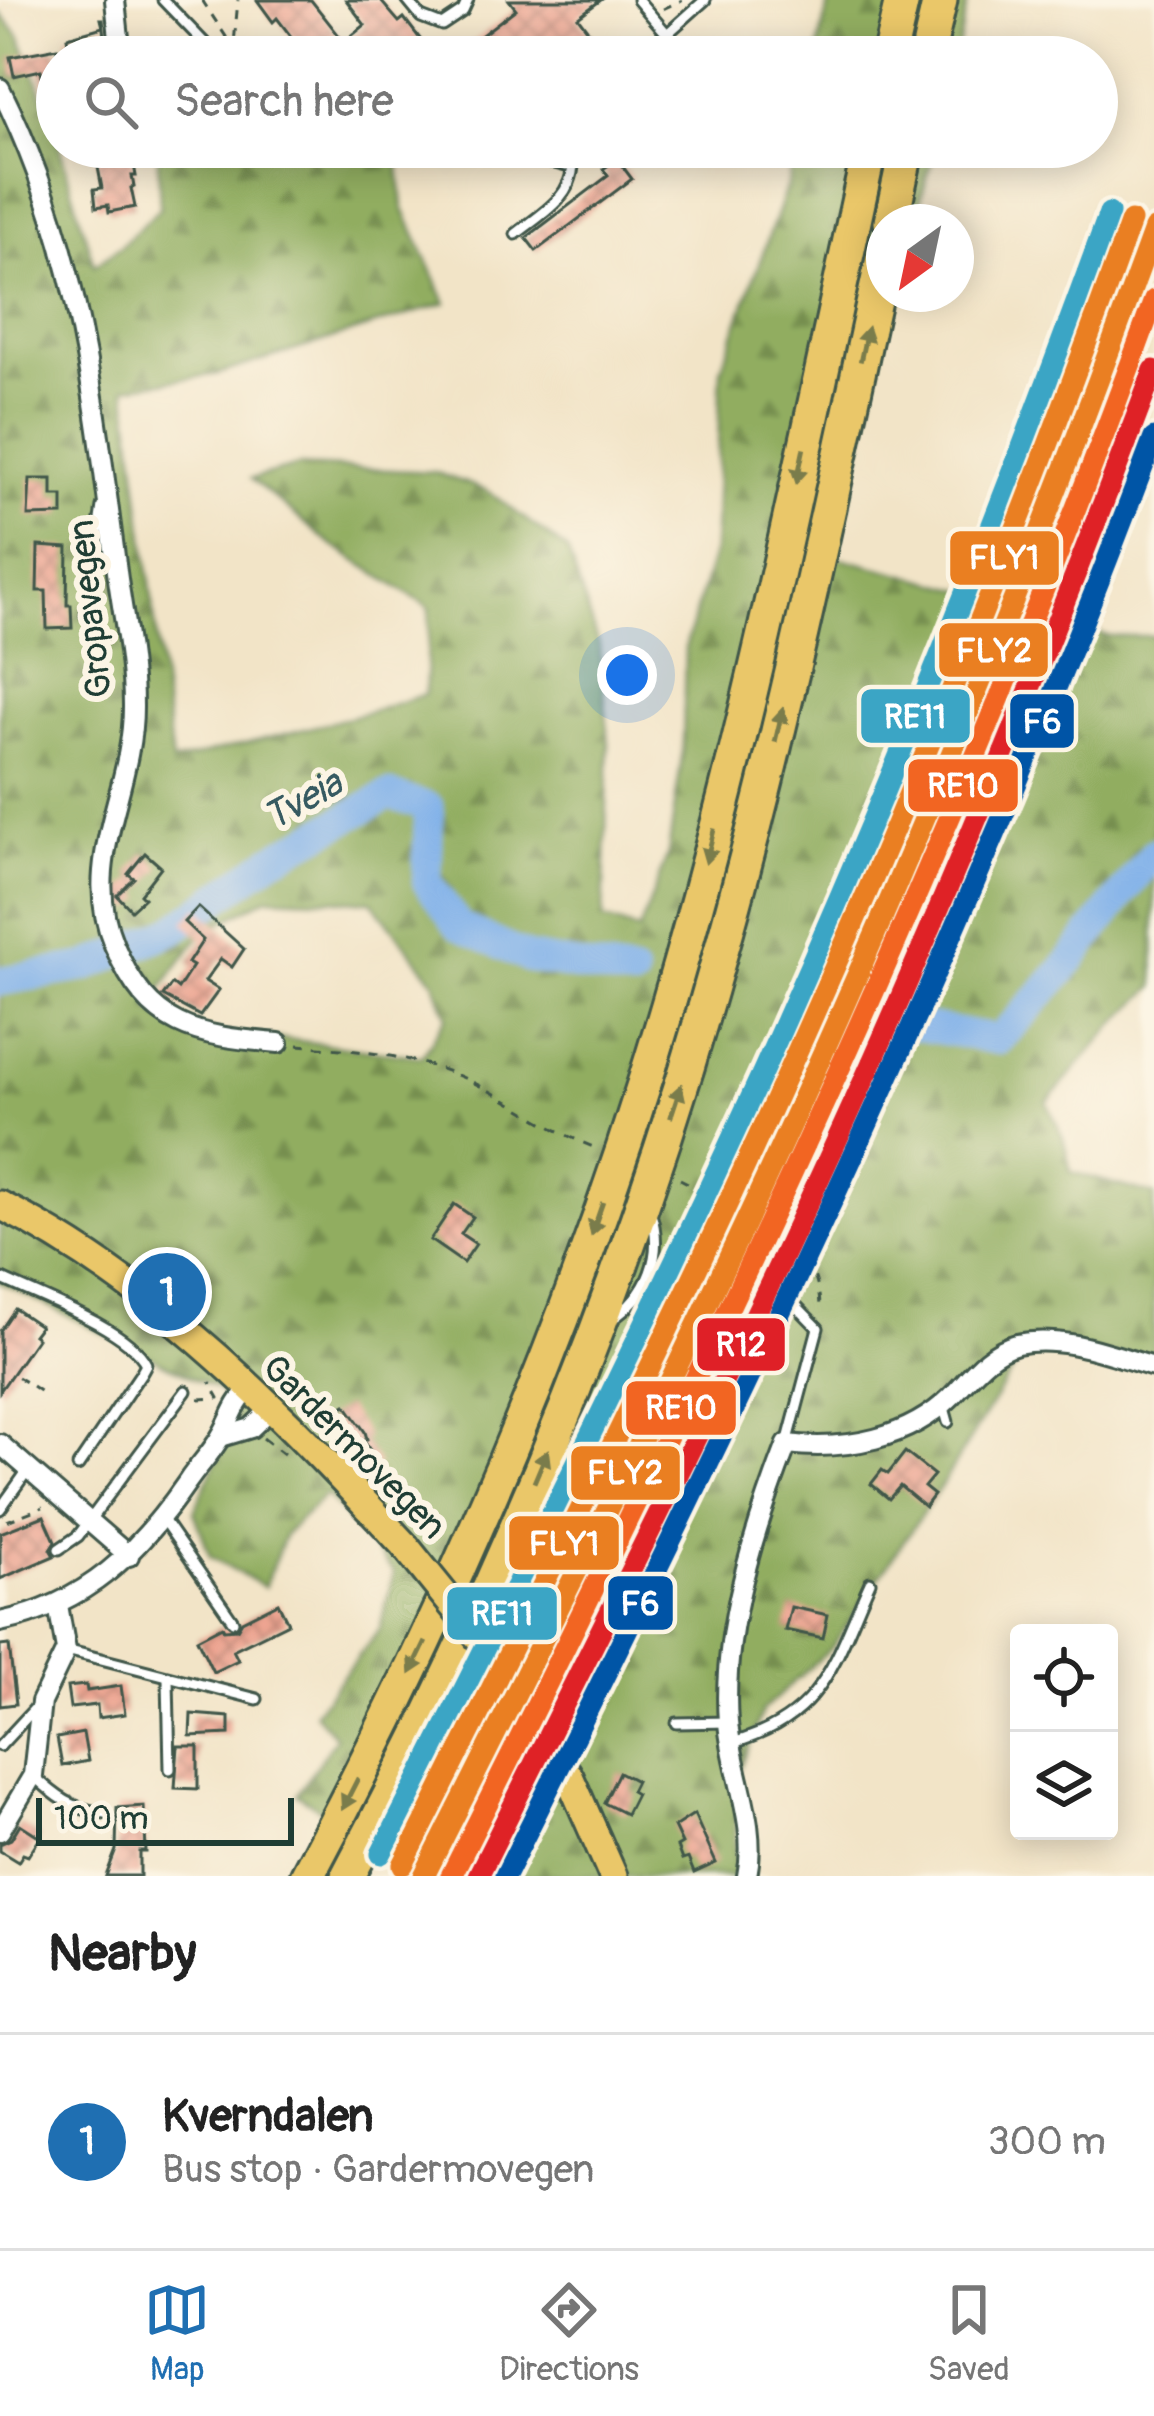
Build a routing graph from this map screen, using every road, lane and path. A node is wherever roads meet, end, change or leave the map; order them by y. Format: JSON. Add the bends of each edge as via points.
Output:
{"nodes":[{"id":1,"x":115,"y":0,"type":"edge"},
{"id":2,"x":163,"y":0,"type":"edge"},
{"id":3,"x":202,"y":0,"type":"edge"},
{"id":4,"x":238,"y":0,"type":"edge"},
{"id":5,"x":407,"y":0,"type":"edge"},
{"id":6,"x":469,"y":0,"type":"edge"},
{"id":7,"x":638,"y":0,"type":"edge"},
{"id":8,"x":682,"y":0,"type":"edge"},
{"id":9,"x":705,"y":0,"type":"edge"},
{"id":10,"x":902,"y":0,"type":"edge"},
{"id":11,"x":940,"y":0,"type":"edge"},
{"id":12,"x":657,"y":6,"type":"dead end"},
{"id":13,"x":667,"y":34,"type":"joint"},
{"id":14,"x":119,"y":36,"type":"edge"},
{"id":15,"x":198,"y":36,"type":"edge"},
{"id":16,"x":226,"y":36,"type":"edge"},
{"id":17,"x":235,"y":36,"type":"edge"},
{"id":18,"x":894,"y":36,"type":"edge"},
{"id":19,"x":932,"y":36,"type":"edge"},
{"id":20,"x":0,"y":88,"type":"edge"},
{"id":21,"x":573,"y":168,"type":"edge"},
{"id":22,"x":865,"y":168,"type":"edge"},
{"id":23,"x":903,"y":168,"type":"edge"},
{"id":24,"x":895,"y":204,"type":"edge"},
{"id":25,"x":516,"y":234,"type":"dead end"},
{"id":26,"x":871,"y":312,"type":"edge"},
{"id":27,"x":109,"y":490,"type":"junction"},
{"id":28,"x":86,"y":615,"type":"dead end"},
{"id":29,"x":279,"y":1043,"type":"joint"},
{"id":30,"x":596,"y":1148,"type":"dead end"},
{"id":31,"x":680,"y":1179,"type":"dead end"},
{"id":32,"x":0,"y":1204,"type":"edge"},
{"id":33,"x":741,"y":1210,"type":"dead end"},
{"id":34,"x":767,"y":1226,"type":"dead end"},
{"id":35,"x":0,"y":1278,"type":"edge"},
{"id":36,"x":818,"y":1328,"type":"junction"},
{"id":37,"x":1154,"y":1367,"type":"edge"},
{"id":38,"x":17,"y":1377,"type":"dead end"},
{"id":39,"x":249,"y":1388,"type":"junction"},
{"id":40,"x":186,"y":1390,"type":"joint"},
{"id":41,"x":41,"y":1392,"type":"dead end"},
{"id":42,"x":219,"y":1398,"type":"dead end"},
{"id":43,"x":271,"y":1409,"type":"junction"},
{"id":44,"x":221,"y":1437,"type":"junction"},
{"id":45,"x":262,"y":1437,"type":"dead end"},
{"id":46,"x":0,"y":1444,"type":"edge"},
{"id":47,"x":787,"y":1444,"type":"junction"},
{"id":48,"x":288,"y":1457,"type":"dead end"},
{"id":49,"x":78,"y":1466,"type":"dead end"},
{"id":50,"x":30,"y":1467,"type":"junction"},
{"id":51,"x":62,"y":1495,"type":"junction"},
{"id":52,"x":2,"y":1503,"type":"edge"},
{"id":53,"x":162,"y":1518,"type":"junction"},
{"id":54,"x":90,"y":1521,"type":"junction"},
{"id":55,"x":0,"y":1523,"type":"edge"},
{"id":56,"x":59,"y":1550,"type":"dead end"},
{"id":57,"x":129,"y":1556,"type":"junction"},
{"id":58,"x":870,"y":1582,"type":"dead end"},
{"id":59,"x":58,"y":1605,"type":"junction"},
{"id":60,"x":233,"y":1621,"type":"dead end"},
{"id":61,"x":0,"y":1622,"type":"edge"},
{"id":62,"x":66,"y":1650,"type":"junction"},
{"id":63,"x":168,"y":1679,"type":"junction"},
{"id":64,"x":257,"y":1699,"type":"dead end"},
{"id":65,"x":548,"y":1699,"type":"dead end"},
{"id":66,"x":41,"y":1702,"type":"junction"},
{"id":67,"x":728,"y":1722,"type":"junction"},
{"id":68,"x":677,"y":1723,"type":"dead end"},
{"id":69,"x":732,"y":1743,"type":"junction"},
{"id":70,"x":0,"y":1746,"type":"edge"},
{"id":71,"x":170,"y":1769,"type":"dead end"},
{"id":72,"x":33,"y":1775,"type":"junction"},
{"id":73,"x":105,"y":1814,"type":"dead end"},
{"id":74,"x":0,"y":1831,"type":"edge"},
{"id":75,"x":307,"y":1876,"type":"edge"},
{"id":76,"x":348,"y":1876,"type":"edge"},
{"id":77,"x":613,"y":1876,"type":"edge"},
{"id":78,"x":747,"y":1876,"type":"edge"}],
"edges":[{"from":1,"to":14,"type":"street"},
{"from":2,"to":15,"type":"lane"},
{"from":3,"to":16,"type":"path"},
{"from":4,"to":17,"type":"path"},
{"from":5,"to":6,"type":"lane","via":[[442,25]]},
{"from":7,"to":13,"type":"lane"},
{"from":8,"to":12,"type":"path"},
{"from":9,"to":13,"type":"lane"},
{"from":10,"to":18,"type":"highway"},
{"from":11,"to":19,"type":"highway"},
{"from":20,"to":27,"type":"street","name":"Gropavegen","via":[[77,299]]},
{"from":21,"to":25,"type":"lane","via":[[566,193]]},
{"from":22,"to":75,"type":"highway","one_way":true,"via":[[717,819],[640,1092],[542,1369],[443,1606]]},
{"from":23,"to":24,"type":"highway"},
{"from":76,"to":26,"type":"highway","one_way":true,"via":[[470,1636],[596,1329],[690,1058],[755,826]]},
{"from":27,"to":28,"type":"lane"},
{"from":27,"to":29,"type":"street","name":"Gropavegen","via":[[133,679],[128,760],[101,903],[146,1002],[177,1025]]},
{"from":29,"to":30,"type":"path","via":[[435,1067]]},
{"from":31,"to":33,"type":"path"},
{"from":32,"to":39,"type":"main road","name":"Gardermovegen","via":[[122,1280]]},
{"from":34,"to":36,"type":"path","via":[[795,1244],[814,1274]]},
{"from":35,"to":49,"type":"lane","via":[[114,1335],[146,1364]]},
{"from":36,"to":47,"type":"lane"},
{"from":36,"to":65,"type":"lane","via":[[781,1290],[766,1287],[735,1312]]},
{"from":37,"to":47,"type":"street","via":[[1065,1343],[1019,1344],[975,1369],[945,1413],[853,1445]]},
{"from":38,"to":41,"type":"path"},
{"from":39,"to":43,"type":"main road","name":"Gardermovegen"},
{"from":39,"to":44,"type":"street"},
{"from":40,"to":42,"type":"path"},
{"from":40,"to":54,"type":"lane"},
{"from":43,"to":44,"type":"street","via":[[251,1428]]},
{"from":43,"to":77,"type":"main road","name":"Gardermovegen","bridge":true,"via":[[405,1546],[498,1661],[569,1776]]},
{"from":44,"to":53,"type":"street"},
{"from":45,"to":48,"type":"path"},
{"from":46,"to":50,"type":"street"},
{"from":47,"to":67,"type":"street","via":[[734,1624]]},
{"from":50,"to":51,"type":"street"},
{"from":50,"to":52,"type":"lane"},
{"from":51,"to":54,"type":"street"},
{"from":51,"to":55,"type":"path"},
{"from":53,"to":57,"type":"street"},
{"from":53,"to":60,"type":"lane"},
{"from":54,"to":56,"type":"lane"},
{"from":54,"to":57,"type":"street"},
{"from":57,"to":59,"type":"street"},
{"from":58,"to":69,"type":"lane","via":[[832,1664],[800,1710]]},
{"from":59,"to":61,"type":"street"},
{"from":59,"to":62,"type":"street"},
{"from":62,"to":63,"type":"lane"},
{"from":62,"to":66,"type":"street"},
{"from":63,"to":64,"type":"lane"},
{"from":63,"to":71,"type":"lane"},
{"from":66,"to":70,"type":"lane"},
{"from":66,"to":72,"type":"street"},
{"from":67,"to":68,"type":"lane"},
{"from":67,"to":69,"type":"street"},
{"from":69,"to":78,"type":"street","via":[[748,1829]]},
{"from":72,"to":73,"type":"lane","via":[[79,1810]]},
{"from":72,"to":74,"type":"street"}]}
